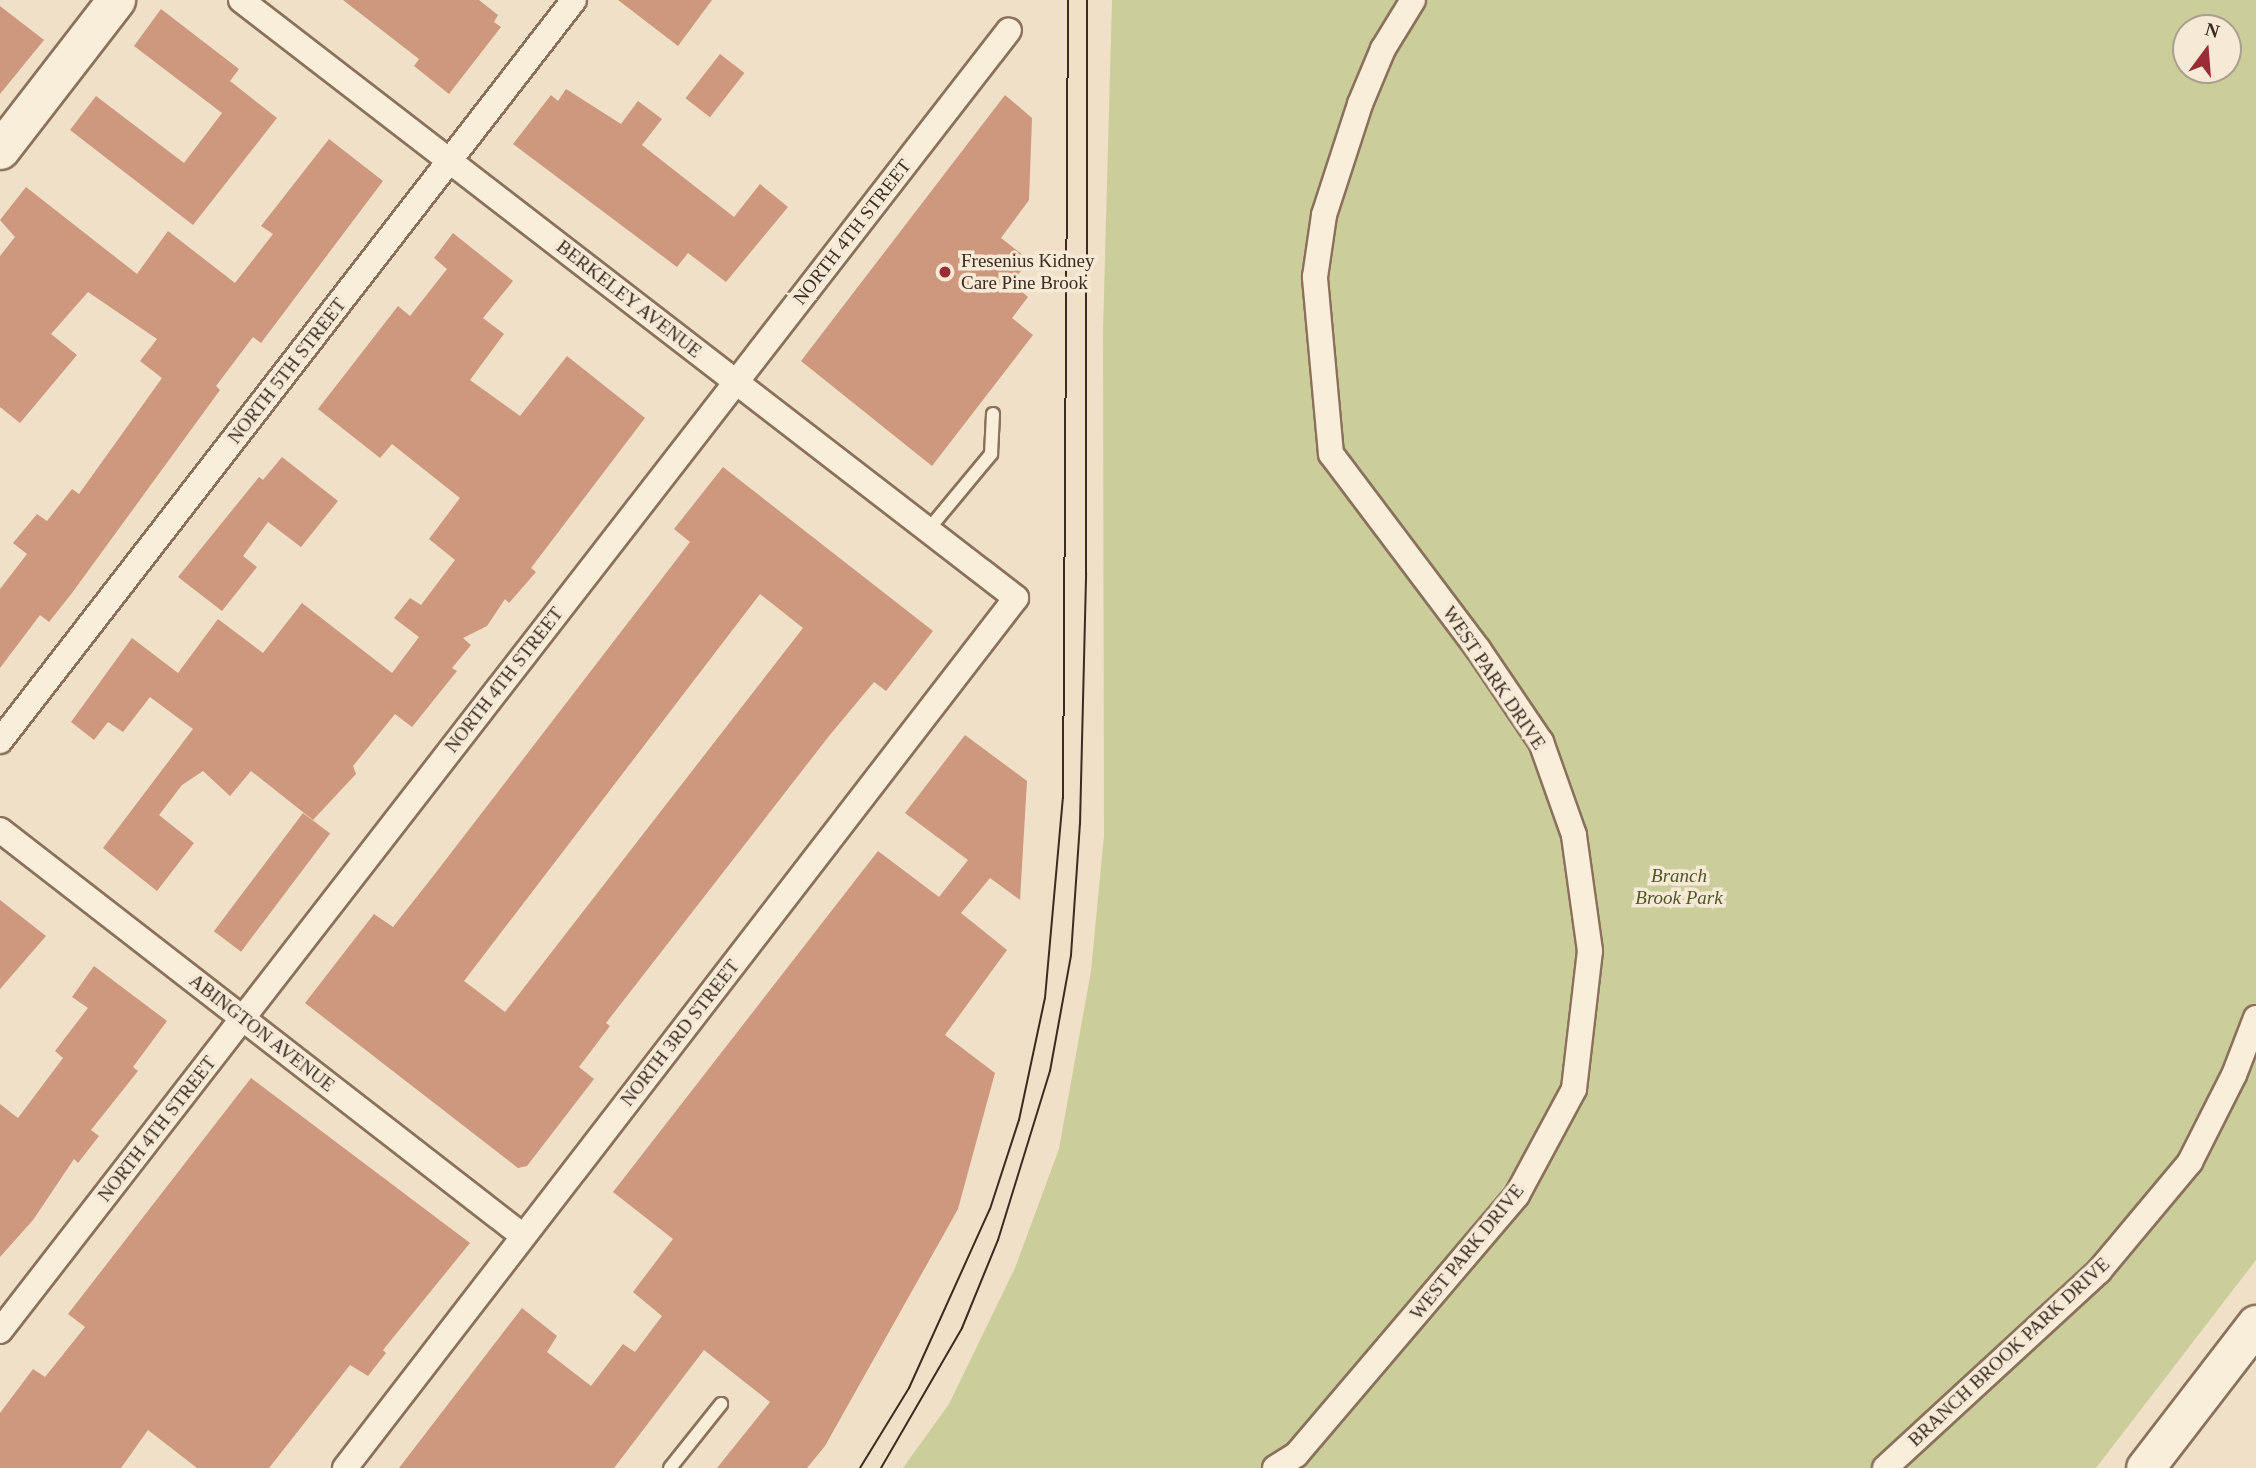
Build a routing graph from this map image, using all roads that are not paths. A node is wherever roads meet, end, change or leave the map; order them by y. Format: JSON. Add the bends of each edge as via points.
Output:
{"nodes":[{"id":1,"x":116,"y":0,"type":"edge"},
{"id":2,"x":241,"y":0,"type":"edge"},
{"id":3,"x":574,"y":0,"type":"edge"},
{"id":4,"x":1413,"y":0,"type":"edge"},
{"id":5,"x":1009,"y":30,"type":"dead end"},
{"id":6,"x":0,"y":149,"type":"edge"},
{"id":7,"x":450,"y":160,"type":"junction"},
{"id":8,"x":736,"y":382,"type":"junction"},
{"id":9,"x":993,"y":414,"type":"dead end"},
{"id":10,"x":928,"y":530,"type":"junction"},
{"id":11,"x":1016,"y":597,"type":"joint"},
{"id":12,"x":0,"y":741,"type":"edge"},
{"id":13,"x":0,"y":830,"type":"edge"},
{"id":14,"x":243,"y":1018,"type":"junction"},
{"id":15,"x":2256,"y":1018,"type":"edge"},
{"id":16,"x":523,"y":1236,"type":"junction"},
{"id":17,"x":2256,"y":1324,"type":"edge"},
{"id":18,"x":0,"y":1331,"type":"edge"},
{"id":19,"x":722,"y":1404,"type":"dead end"},
{"id":20,"x":345,"y":1468,"type":"edge"},
{"id":21,"x":670,"y":1468,"type":"edge"},
{"id":22,"x":1275,"y":1468,"type":"edge"},
{"id":23,"x":1885,"y":1468,"type":"edge"},
{"id":24,"x":2144,"y":1468,"type":"edge"}],
"edges":[{"from":1,"to":6,"type":"street"},
{"from":2,"to":7,"type":"street","name":"BERKELEY AVENUE"},
{"from":3,"to":7,"type":"street","name":"NORTH 5TH STREET"},
{"from":4,"to":22,"type":"street","name":"WEST PARK DRIVE","via":[[1383,49],[1360,104],[1324,215],[1315,277],[1331,454],[1478,649],[1541,742],[1574,835],[1590,951],[1574,1089],[1517,1195],[1296,1454]]},
{"from":5,"to":8,"type":"street","name":"NORTH 4TH STREET"},
{"from":7,"to":8,"type":"street","name":"BERKELEY AVENUE"},
{"from":7,"to":12,"type":"street","name":"NORTH 5TH STREET"},
{"from":8,"to":10,"type":"street","name":"BERKELEY AVENUE"},
{"from":8,"to":14,"type":"street","name":"NORTH 4TH STREET"},
{"from":9,"to":10,"type":"lane","via":[[991,454]]},
{"from":10,"to":11,"type":"street","name":"BERKELEY AVENUE"},
{"from":11,"to":16,"type":"street","name":"NORTH 3RD STREET"},
{"from":13,"to":14,"type":"street","name":"ABINGTON AVENUE"},
{"from":14,"to":16,"type":"street","name":"ABINGTON AVENUE"},
{"from":14,"to":18,"type":"street","name":"NORTH 4TH STREET"},
{"from":15,"to":23,"type":"street","name":"BRANCH BROOK PARK DRIVE","via":[[2234,1075],[2190,1162],[2099,1271]]},
{"from":16,"to":20,"type":"street","name":"NORTH 3RD STREET"},
{"from":17,"to":24,"type":"street"},
{"from":19,"to":21,"type":"lane"}]}
